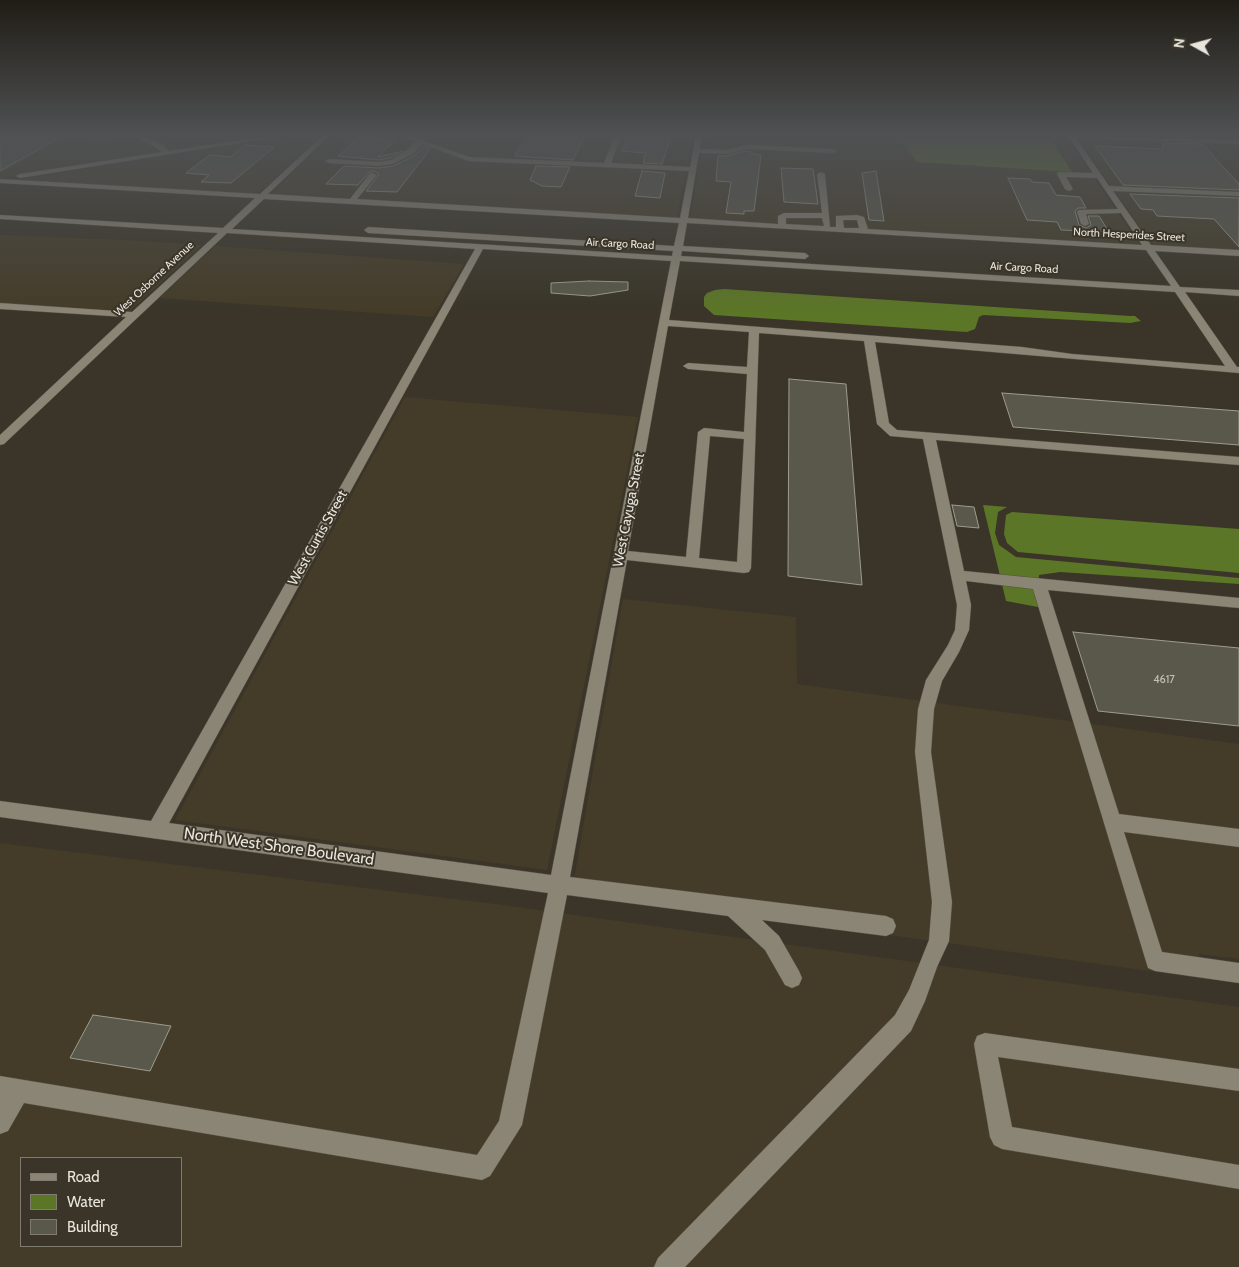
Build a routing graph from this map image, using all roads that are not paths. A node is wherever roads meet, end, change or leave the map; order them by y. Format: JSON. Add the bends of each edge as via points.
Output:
{"nodes":[{"id":1,"x":230,"y":195,"type":"edge"},
{"id":2,"x":358,"y":195,"type":"edge"},
{"id":3,"x":687,"y":195,"type":"edge"},
{"id":4,"x":824,"y":195,"type":"edge"},
{"id":5,"x":1112,"y":195,"type":"edge"},
{"id":6,"x":261,"y":197,"type":"junction"},
{"id":7,"x":352,"y":202,"type":"junction"},
{"id":8,"x":0,"y":208,"type":"edge"},
{"id":9,"x":1123,"y":211,"type":"junction"},
{"id":10,"x":88,"y":213,"type":"dead end"},
{"id":11,"x":826,"y":216,"type":"junction"},
{"id":12,"x":0,"y":217,"type":"edge"},
{"id":13,"x":683,"y":220,"type":"junction"},
{"id":14,"x":1085,"y":224,"type":"dead end"},
{"id":15,"x":224,"y":226,"type":"junction"},
{"id":16,"x":782,"y":226,"type":"junction"},
{"id":17,"x":357,"y":229,"type":"dead end"},
{"id":18,"x":828,"y":229,"type":"junction"},
{"id":19,"x":840,"y":230,"type":"junction"},
{"id":20,"x":864,"y":231,"type":"junction"},
{"id":21,"x":480,"y":247,"type":"junction"},
{"id":22,"x":1148,"y":248,"type":"junction"},
{"id":23,"x":1239,"y":253,"type":"edge"},
{"id":24,"x":677,"y":254,"type":"junction"},
{"id":25,"x":814,"y":257,"type":"dead end"},
{"id":26,"x":1171,"y":281,"type":"junction"},
{"id":27,"x":1239,"y":293,"type":"edge"},
{"id":28,"x":0,"y":306,"type":"edge"},
{"id":29,"x":134,"y":315,"type":"junction"},
{"id":30,"x":665,"y":323,"type":"junction"},
{"id":31,"x":754,"y":330,"type":"junction"},
{"id":32,"x":870,"y":338,"type":"junction"},
{"id":33,"x":688,"y":366,"type":"dead end"},
{"id":34,"x":1236,"y":369,"type":"edge"},
{"id":35,"x":752,"y":371,"type":"junction"},
{"id":36,"x":750,"y":436,"type":"junction"},
{"id":37,"x":929,"y":437,"type":"junction"},
{"id":38,"x":0,"y":441,"type":"edge"},
{"id":39,"x":1239,"y":461,"type":"edge"},
{"id":40,"x":621,"y":555,"type":"junction"},
{"id":41,"x":692,"y":563,"type":"junction"},
{"id":42,"x":958,"y":575,"type":"junction"},
{"id":43,"x":1039,"y":584,"type":"junction"},
{"id":44,"x":1239,"y":603,"type":"edge"},
{"id":45,"x":0,"y":809,"type":"edge"},
{"id":46,"x":1113,"y":822,"type":"junction"},
{"id":47,"x":156,"y":830,"type":"junction"},
{"id":48,"x":1239,"y":838,"type":"edge"},
{"id":49,"x":559,"y":884,"type":"junction"},
{"id":50,"x":732,"y":906,"type":"junction"},
{"id":51,"x":886,"y":926,"type":"dead end"},
{"id":52,"x":1229,"y":971,"type":"edge"},
{"id":53,"x":792,"y":978,"type":"dead end"},
{"id":54,"x":1239,"y":1080,"type":"edge"},
{"id":55,"x":9,"y":1089,"type":"edge"},
{"id":56,"x":0,"y":1124,"type":"edge"},
{"id":57,"x":1239,"y":1177,"type":"edge"},
{"id":58,"x":667,"y":1267,"type":"edge"}],
"edges":[{"from":1,"to":6,"type":"street","name":"North Hesperides Street"},
{"from":2,"to":7,"type":"street"},
{"from":3,"to":13,"type":"street","name":"West Cayuga Street"},
{"from":4,"to":11,"type":"street"},
{"from":5,"to":9,"type":"street"},
{"from":6,"to":7,"type":"street","name":"North Hesperides Street"},
{"from":6,"to":15,"type":"street","name":"West Osborne Avenue","via":[[239,222]]},
{"from":7,"to":13,"type":"street","name":"North Hesperides Street"},
{"from":8,"to":10,"type":"street"},
{"from":9,"to":14,"type":"street","via":[[1081,212]]},
{"from":9,"to":22,"type":"street"},
{"from":11,"to":16,"type":"street","via":[[784,214]]},
{"from":11,"to":18,"type":"street"},
{"from":12,"to":15,"type":"street","name":"Air Cargo Road"},
{"from":13,"to":16,"type":"street","name":"North Hesperides Street"},
{"from":13,"to":24,"type":"street","name":"West Cayuga Street"},
{"from":15,"to":21,"type":"street","name":"Air Cargo Road"},
{"from":15,"to":29,"type":"street","name":"West Osborne Avenue"},
{"from":16,"to":18,"type":"street","name":"North Hesperides Street"},
{"from":17,"to":24,"type":"street","name":"Air Cargo Road"},
{"from":18,"to":19,"type":"street","name":"North Hesperides Street"},
{"from":19,"to":20,"type":"street","name":"North Hesperides Street"},
{"from":19,"to":20,"type":"street","via":[[839,218],[857,217],[861,218]]},
{"from":20,"to":22,"type":"street","name":"North Hesperides Street"},
{"from":21,"to":24,"type":"street","name":"Air Cargo Road"},
{"from":21,"to":47,"type":"street","name":"West Curtis Street"},
{"from":22,"to":23,"type":"street","name":"North Hesperides Street"},
{"from":22,"to":26,"type":"street"},
{"from":24,"to":25,"type":"street","name":"Air Cargo Road"},
{"from":24,"to":26,"type":"street","name":"Air Cargo Road"},
{"from":24,"to":30,"type":"street","name":"West Cayuga Street"},
{"from":26,"to":27,"type":"street","name":"Air Cargo Road"},
{"from":26,"to":34,"type":"street"},
{"from":28,"to":29,"type":"street"},
{"from":29,"to":38,"type":"street","name":"West Osborne Avenue"},
{"from":30,"to":31,"type":"street"},
{"from":30,"to":40,"type":"street","name":"West Cayuga Street"},
{"from":31,"to":32,"type":"street"},
{"from":31,"to":35,"type":"street"},
{"from":32,"to":34,"type":"street"},
{"from":32,"to":37,"type":"street","via":[[883,424],[894,433]]},
{"from":33,"to":35,"type":"street"},
{"from":35,"to":36,"type":"street"},
{"from":36,"to":41,"type":"street","via":[[704,432]]},
{"from":36,"to":41,"type":"street","via":[[744,568]]},
{"from":37,"to":39,"type":"street"},
{"from":37,"to":42,"type":"street"},
{"from":40,"to":41,"type":"street"},
{"from":40,"to":49,"type":"street","name":"West Cayuga Street"},
{"from":42,"to":43,"type":"street"},
{"from":42,"to":58,"type":"street","via":[[964,605],[962,630],[934,680],[926,709],[923,752],[942,902],[939,941],[918,994],[903,1023]]},
{"from":43,"to":44,"type":"street"},
{"from":43,"to":46,"type":"street"},
{"from":45,"to":47,"type":"street","name":"North West Shore Boulevard"},
{"from":46,"to":48,"type":"street"},
{"from":46,"to":52,"type":"street","via":[[1155,961]]},
{"from":47,"to":49,"type":"street","name":"North West Shore Boulevard"},
{"from":49,"to":50,"type":"street","name":"North West Shore Boulevard"},
{"from":49,"to":55,"type":"street","name":"West Cayuga Street","via":[[510,1125],[482,1168]]},
{"from":50,"to":51,"type":"street","name":"North West Shore Boulevard"},
{"from":50,"to":53,"type":"street","via":[[772,943]]},
{"from":54,"to":57,"type":"street","via":[[985,1044],[1002,1137]]},
{"from":55,"to":56,"type":"street"}]}
